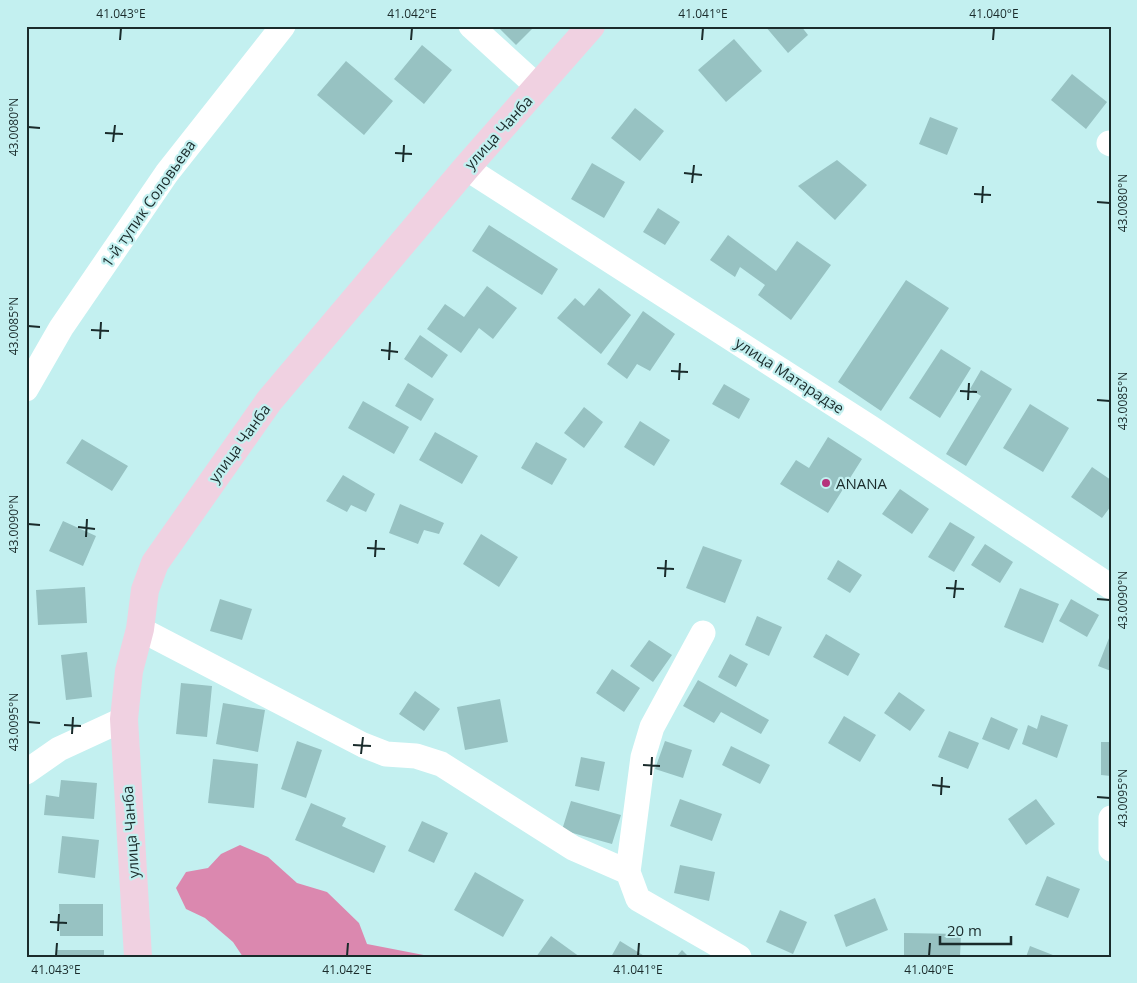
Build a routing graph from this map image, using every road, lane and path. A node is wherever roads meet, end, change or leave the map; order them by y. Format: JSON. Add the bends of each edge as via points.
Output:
{"nodes":[{"id":1,"x":283,"y":26,"type":"edge"},
{"id":2,"x":471,"y":26,"type":"edge"},
{"id":3,"x":590,"y":26,"type":"edge"},
{"id":4,"x":538,"y":87,"type":"junction"},
{"id":5,"x":466,"y":168,"type":"junction"},
{"id":6,"x":26,"y":389,"type":"edge"},
{"id":7,"x":1111,"y":587,"type":"edge"},
{"id":8,"x":140,"y":629,"type":"junction"},
{"id":9,"x":703,"y":633,"type":"dead end"},
{"id":10,"x":124,"y":719,"type":"junction"},
{"id":11,"x":26,"y":772,"type":"edge"},
{"id":12,"x":1111,"y":818,"type":"edge"},
{"id":13,"x":1111,"y":849,"type":"edge"},
{"id":14,"x":628,"y":872,"type":"junction"},
{"id":15,"x":138,"y":957,"type":"edge"},
{"id":16,"x":739,"y":957,"type":"edge"}],
"edges":[{"from":1,"to":6,"type":"street","name":"1-й тупик Соловьева","via":[[167,173],[61,328]]},
{"from":2,"to":4,"type":"street"},
{"from":3,"to":4,"type":"street","name":"улица Чанба"},
{"from":4,"to":5,"type":"street","name":"улица Чанба"},
{"from":5,"to":7,"type":"street","name":"улица Матарадзе","via":[[871,428]]},
{"from":5,"to":8,"type":"street","name":"улица Чанба","via":[[269,401],[169,540],[155,562],[144,590]]},
{"from":8,"to":10,"type":"street","name":"улица Чанба","via":[[129,671]]},
{"from":8,"to":14,"type":"street","via":[[363,745],[386,754],[416,756],[441,764],[573,848]]},
{"from":9,"to":14,"type":"street","via":[[652,727],[644,757]]},
{"from":10,"to":11,"type":"street","via":[[59,749]]},
{"from":10,"to":15,"type":"street","name":"улица Чанба"},
{"from":12,"to":13,"type":"street"},
{"from":14,"to":16,"type":"street","via":[[638,898]]}]}
